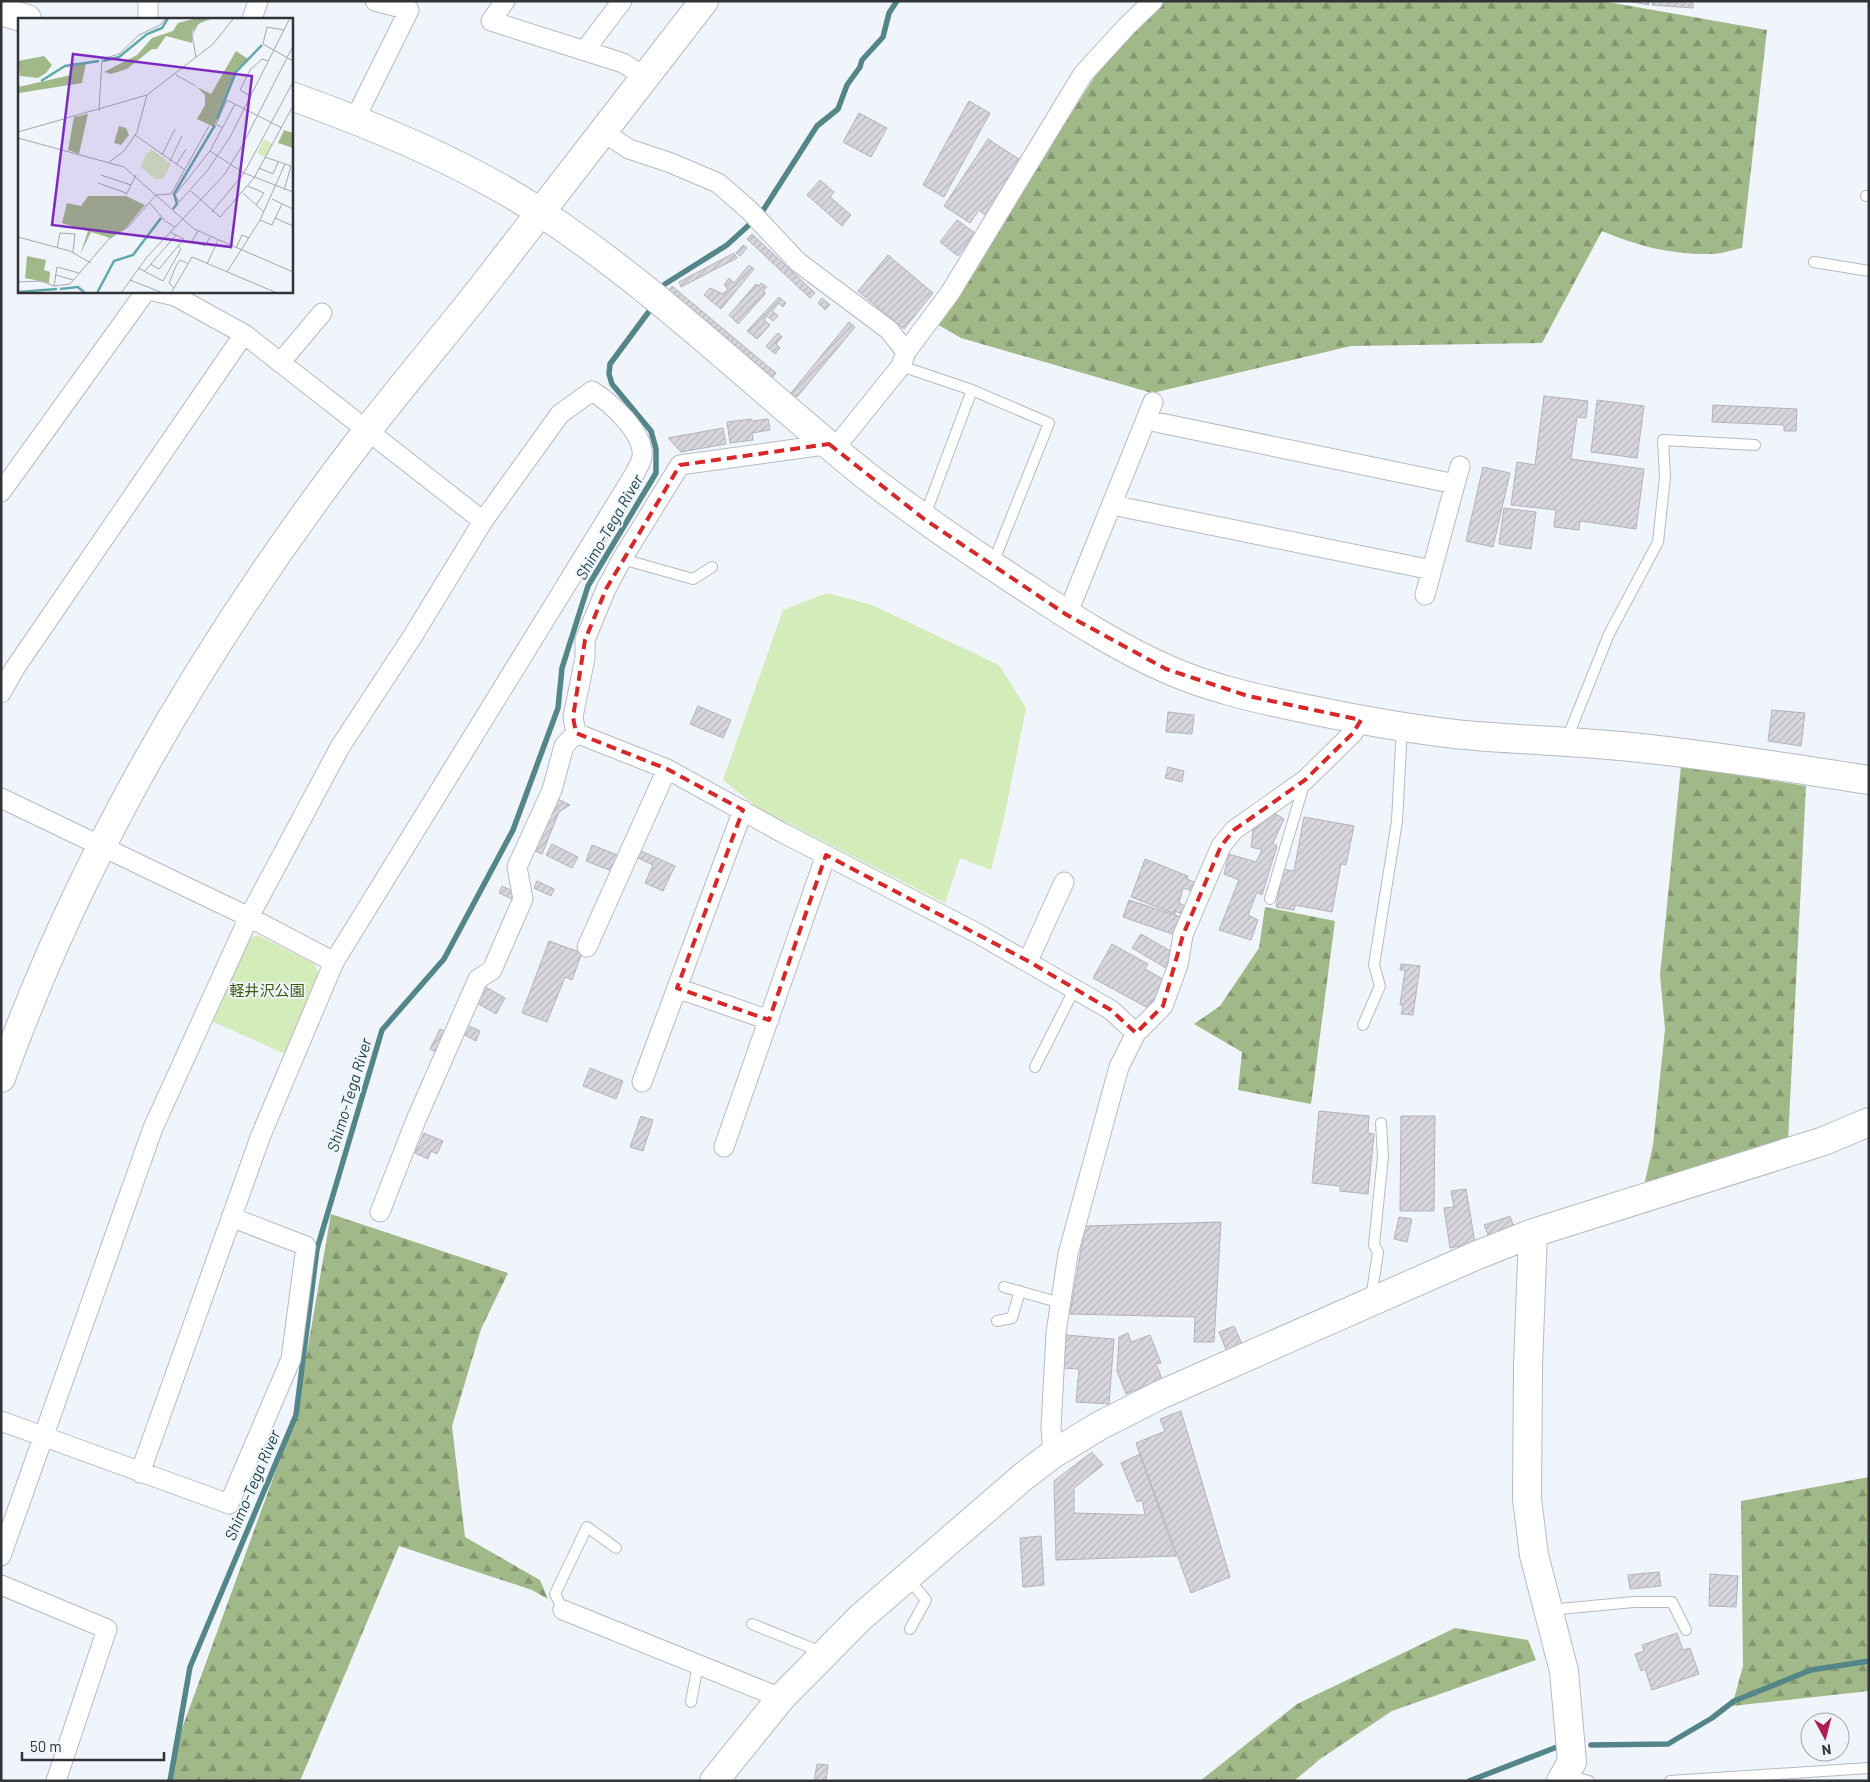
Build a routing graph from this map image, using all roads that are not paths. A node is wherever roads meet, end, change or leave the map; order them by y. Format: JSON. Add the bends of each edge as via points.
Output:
{"nodes":[{"id":1,"x":148,"y":1,"type":"edge"},
{"id":2,"x":258,"y":1,"type":"edge"},
{"id":3,"x":375,"y":1,"type":"edge"},
{"id":4,"x":506,"y":1,"type":"edge"},
{"id":5,"x":622,"y":1,"type":"edge"},
{"id":6,"x":704,"y":1,"type":"edge"},
{"id":7,"x":1153,"y":1,"type":"edge"},
{"id":8,"x":1,"y":11,"type":"edge"},
{"id":9,"x":24,"y":18,"type":"edge"},
{"id":10,"x":148,"y":18,"type":"edge"},
{"id":11,"x":252,"y":18,"type":"edge"},
{"id":12,"x":586,"y":50,"type":"junction"},
{"id":13,"x":645,"y":77,"type":"junction"},
{"id":14,"x":292,"y":96,"type":"edge"},
{"id":15,"x":356,"y":119,"type":"junction"},
{"id":16,"x":603,"y":132,"type":"junction"},
{"id":17,"x":541,"y":212,"type":"junction"},
{"id":18,"x":1814,"y":262,"type":"dead end"},
{"id":19,"x":1869,"y":271,"type":"edge"},
{"id":20,"x":145,"y":292,"type":"edge"},
{"id":21,"x":157,"y":292,"type":"edge"},
{"id":22,"x":322,"y":313,"type":"dead end"},
{"id":23,"x":244,"y":334,"type":"junction"},
{"id":24,"x":903,"y":359,"type":"junction"},
{"id":25,"x":280,"y":363,"type":"junction"},
{"id":26,"x":972,"y":390,"type":"junction"},
{"id":27,"x":1153,"y":402,"type":"dead end"},
{"id":28,"x":1146,"y":420,"type":"junction"},
{"id":29,"x":367,"y":432,"type":"junction"},
{"id":30,"x":829,"y":444,"type":"junction"},
{"id":31,"x":1755,"y":445,"type":"dead end"},
{"id":32,"x":1460,"y":466,"type":"dead end"},
{"id":33,"x":1455,"y":484,"type":"junction"},
{"id":34,"x":1,"y":492,"type":"edge"},
{"id":35,"x":1112,"y":505,"type":"junction"},
{"id":36,"x":924,"y":519,"type":"junction"},
{"id":37,"x":483,"y":521,"type":"junction"},
{"id":38,"x":622,"y":559,"type":"junction"},
{"id":39,"x":992,"y":566,"type":"junction"},
{"id":40,"x":712,"y":567,"type":"dead end"},
{"id":41,"x":1432,"y":570,"type":"junction"},
{"id":42,"x":1425,"y":595,"type":"dead end"},
{"id":43,"x":1067,"y":615,"type":"junction"},
{"id":44,"x":1,"y":693,"type":"edge"},
{"id":45,"x":1360,"y":720,"type":"junction"},
{"id":46,"x":1402,"y":726,"type":"junction"},
{"id":47,"x":576,"y":733,"type":"junction"},
{"id":48,"x":1565,"y":742,"type":"junction"},
{"id":49,"x":667,"y":769,"type":"junction"},
{"id":50,"x":1305,"y":780,"type":"junction"},
{"id":51,"x":1869,"y":780,"type":"edge"},
{"id":52,"x":1,"y":798,"type":"edge"},
{"id":53,"x":743,"y":810,"type":"junction"},
{"id":54,"x":103,"y":847,"type":"junction"},
{"id":55,"x":826,"y":855,"type":"junction"},
{"id":56,"x":1064,"y":882,"type":"dead end"},
{"id":57,"x":1270,"y":900,"type":"dead end"},
{"id":58,"x":249,"y":917,"type":"junction"},
{"id":59,"x":587,"y":947,"type":"dead end"},
{"id":60,"x":1028,"y":961,"type":"junction"},
{"id":61,"x":334,"y":962,"type":"junction"},
{"id":62,"x":676,"y":988,"type":"junction"},
{"id":63,"x":1075,"y":988,"type":"junction"},
{"id":64,"x":769,"y":1020,"type":"junction"},
{"id":65,"x":1363,"y":1025,"type":"dead end"},
{"id":66,"x":1136,"y":1034,"type":"junction"},
{"id":67,"x":1036,"y":1067,"type":"dead end"},
{"id":68,"x":1,"y":1078,"type":"edge"},
{"id":69,"x":642,"y":1082,"type":"dead end"},
{"id":70,"x":1381,"y":1122,"type":"dead end"},
{"id":71,"x":1869,"y":1122,"type":"edge"},
{"id":72,"x":724,"y":1147,"type":"dead end"},
{"id":73,"x":380,"y":1212,"type":"dead end"},
{"id":74,"x":231,"y":1217,"type":"junction"},
{"id":75,"x":1533,"y":1233,"type":"junction"},
{"id":76,"x":1004,"y":1287,"type":"dead end"},
{"id":77,"x":1020,"y":1291,"type":"junction"},
{"id":78,"x":1370,"y":1302,"type":"junction"},
{"id":79,"x":1061,"y":1303,"type":"junction"},
{"id":80,"x":997,"y":1321,"type":"dead end"},
{"id":81,"x":1,"y":1421,"type":"edge"},
{"id":82,"x":43,"y":1436,"type":"junction"},
{"id":83,"x":1053,"y":1454,"type":"junction"},
{"id":84,"x":140,"y":1473,"type":"junction"},
{"id":85,"x":616,"y":1548,"type":"dead end"},
{"id":86,"x":1,"y":1556,"type":"edge"},
{"id":87,"x":908,"y":1577,"type":"junction"},
{"id":88,"x":1,"y":1585,"type":"edge"},
{"id":89,"x":563,"y":1610,"type":"joint"},
{"id":90,"x":1548,"y":1610,"type":"junction"},
{"id":91,"x":752,"y":1624,"type":"dead end"},
{"id":92,"x":910,"y":1629,"type":"dead end"},
{"id":93,"x":1686,"y":1630,"type":"dead end"},
{"id":94,"x":825,"y":1653,"type":"junction"},
{"id":95,"x":698,"y":1664,"type":"junction"},
{"id":96,"x":781,"y":1698,"type":"junction"},
{"id":97,"x":691,"y":1702,"type":"dead end"},
{"id":98,"x":1869,"y":1768,"type":"edge"},
{"id":99,"x":1572,"y":1779,"type":"edge"},
{"id":100,"x":56,"y":1781,"type":"edge"},
{"id":101,"x":714,"y":1781,"type":"edge"},
{"id":102,"x":1670,"y":1781,"type":"edge"}],
"edges":[{"from":1,"to":10,"type":"street"},
{"from":2,"to":11,"type":"street"},
{"from":3,"to":15,"type":"street","via":[[409,10]]},
{"from":4,"to":12,"type":"street","via":[[491,21]]},
{"from":5,"to":12,"type":"street"},
{"from":6,"to":13,"type":"street"},
{"from":7,"to":24,"type":"street","via":[[1083,74],[950,292]]},
{"from":8,"to":9,"type":"street"},
{"from":12,"to":13,"type":"street","via":[[623,63]]},
{"from":13,"to":16,"type":"street"},
{"from":14,"to":15,"type":"street"},
{"from":15,"to":17,"type":"street","via":[[489,181]]},
{"from":16,"to":17,"type":"street"},
{"from":16,"to":24,"type":"street","via":[[629,149],[718,183],[755,216],[798,262],[889,330]]},
{"from":17,"to":29,"type":"street"},
{"from":17,"to":30,"type":"street","via":[[657,300]]},
{"from":18,"to":19,"type":"lane"},
{"from":20,"to":34,"type":"street"},
{"from":21,"to":23,"type":"street","via":[[175,296]]},
{"from":22,"to":25,"type":"street"},
{"from":23,"to":25,"type":"street"},
{"from":23,"to":44,"type":"street"},
{"from":24,"to":26,"type":"lane"},
{"from":24,"to":30,"type":"street","via":[[839,443]]},
{"from":25,"to":29,"type":"street"},
{"from":26,"to":36,"type":"lane"},
{"from":26,"to":39,"type":"lane","via":[[1049,424]]},
{"from":27,"to":28,"type":"street"},
{"from":28,"to":33,"type":"street"},
{"from":28,"to":35,"type":"street"},
{"from":29,"to":37,"type":"street"},
{"from":29,"to":54,"type":"street","via":[[270,565],[165,728]]},
{"from":30,"to":36,"type":"street"},
{"from":30,"to":38,"type":"street","via":[[680,465]]},
{"from":31,"to":48,"type":"lane","via":[[1663,440],[1666,477],[1658,542],[1609,634]]},
{"from":32,"to":33,"type":"street"},
{"from":33,"to":41,"type":"street"},
{"from":35,"to":41,"type":"street"},
{"from":35,"to":43,"type":"street"},
{"from":36,"to":39,"type":"street"},
{"from":37,"to":58,"type":"street","via":[[340,747]]},
{"from":37,"to":61,"type":"street","via":[[560,414],[592,390],[605,399],[640,439],[642,457],[634,475]]},
{"from":38,"to":40,"type":"lane","via":[[692,579]]},
{"from":38,"to":47,"type":"street","via":[[585,640],[585,658],[573,717]]},
{"from":39,"to":43,"type":"street"},
{"from":41,"to":42,"type":"street"},
{"from":43,"to":45,"type":"street","via":[[1166,669],[1204,684]]},
{"from":45,"to":46,"type":"street"},
{"from":45,"to":50,"type":"street","via":[[1353,733]]},
{"from":46,"to":48,"type":"street","via":[[1454,734]]},
{"from":46,"to":65,"type":"lane","via":[[1397,821],[1374,965],[1380,986]]},
{"from":47,"to":49,"type":"street"},
{"from":47,"to":73,"type":"street","via":[[564,746],[552,790],[517,866],[523,899],[492,970],[478,979]]},
{"from":48,"to":51,"type":"street","via":[[1712,756]]},
{"from":49,"to":53,"type":"street"},
{"from":49,"to":59,"type":"street"},
{"from":50,"to":57,"type":"lane"},
{"from":50,"to":66,"type":"street","via":[[1234,830],[1222,846],[1183,935],[1178,965],[1163,1006]]},
{"from":52,"to":54,"type":"street"},
{"from":53,"to":55,"type":"street"},
{"from":53,"to":62,"type":"street"},
{"from":54,"to":58,"type":"street"},
{"from":54,"to":68,"type":"street","via":[[53,946]]},
{"from":55,"to":60,"type":"street"},
{"from":55,"to":64,"type":"street"},
{"from":56,"to":60,"type":"street"},
{"from":58,"to":61,"type":"street"},
{"from":58,"to":82,"type":"street","via":[[153,1128]]},
{"from":60,"to":63,"type":"street"},
{"from":61,"to":74,"type":"street","via":[[261,1135]]},
{"from":62,"to":64,"type":"street"},
{"from":62,"to":69,"type":"street"},
{"from":63,"to":66,"type":"street","via":[[1110,1010]]},
{"from":63,"to":67,"type":"lane"},
{"from":64,"to":72,"type":"street"},
{"from":66,"to":79,"type":"street","via":[[1119,1066],[1068,1254]]},
{"from":70,"to":78,"type":"lane","via":[[1383,1156],[1374,1245],[1378,1252]]},
{"from":71,"to":75,"type":"street","via":[[1824,1141]]},
{"from":74,"to":84,"type":"street"},
{"from":74,"to":84,"type":"street","via":[[306,1246],[291,1359],[229,1504]]},
{"from":75,"to":78,"type":"street"},
{"from":75,"to":90,"type":"street","via":[[1527,1499],[1534,1555]]},
{"from":76,"to":77,"type":"lane"},
{"from":77,"to":79,"type":"lane"},
{"from":77,"to":80,"type":"lane","via":[[1012,1318]]},
{"from":78,"to":83,"type":"street","via":[[1160,1394]]},
{"from":79,"to":83,"type":"street","via":[[1056,1332],[1051,1428]]},
{"from":81,"to":82,"type":"street"},
{"from":82,"to":84,"type":"street"},
{"from":82,"to":86,"type":"street"},
{"from":83,"to":87,"type":"street"},
{"from":85,"to":89,"type":"lane","via":[[587,1528],[555,1594]]},
{"from":87,"to":92,"type":"lane","via":[[926,1600]]},
{"from":87,"to":94,"type":"street"},
{"from":88,"to":100,"type":"street","via":[[107,1628]]},
{"from":89,"to":95,"type":"street"},
{"from":90,"to":93,"type":"lane","via":[[1672,1602]]},
{"from":90,"to":99,"type":"street","via":[[1564,1671],[1571,1730]]},
{"from":91,"to":94,"type":"lane"},
{"from":94,"to":96,"type":"street"},
{"from":95,"to":96,"type":"street"},
{"from":95,"to":97,"type":"lane"},
{"from":96,"to":101,"type":"street"},
{"from":98,"to":102,"type":"lane"}]}
